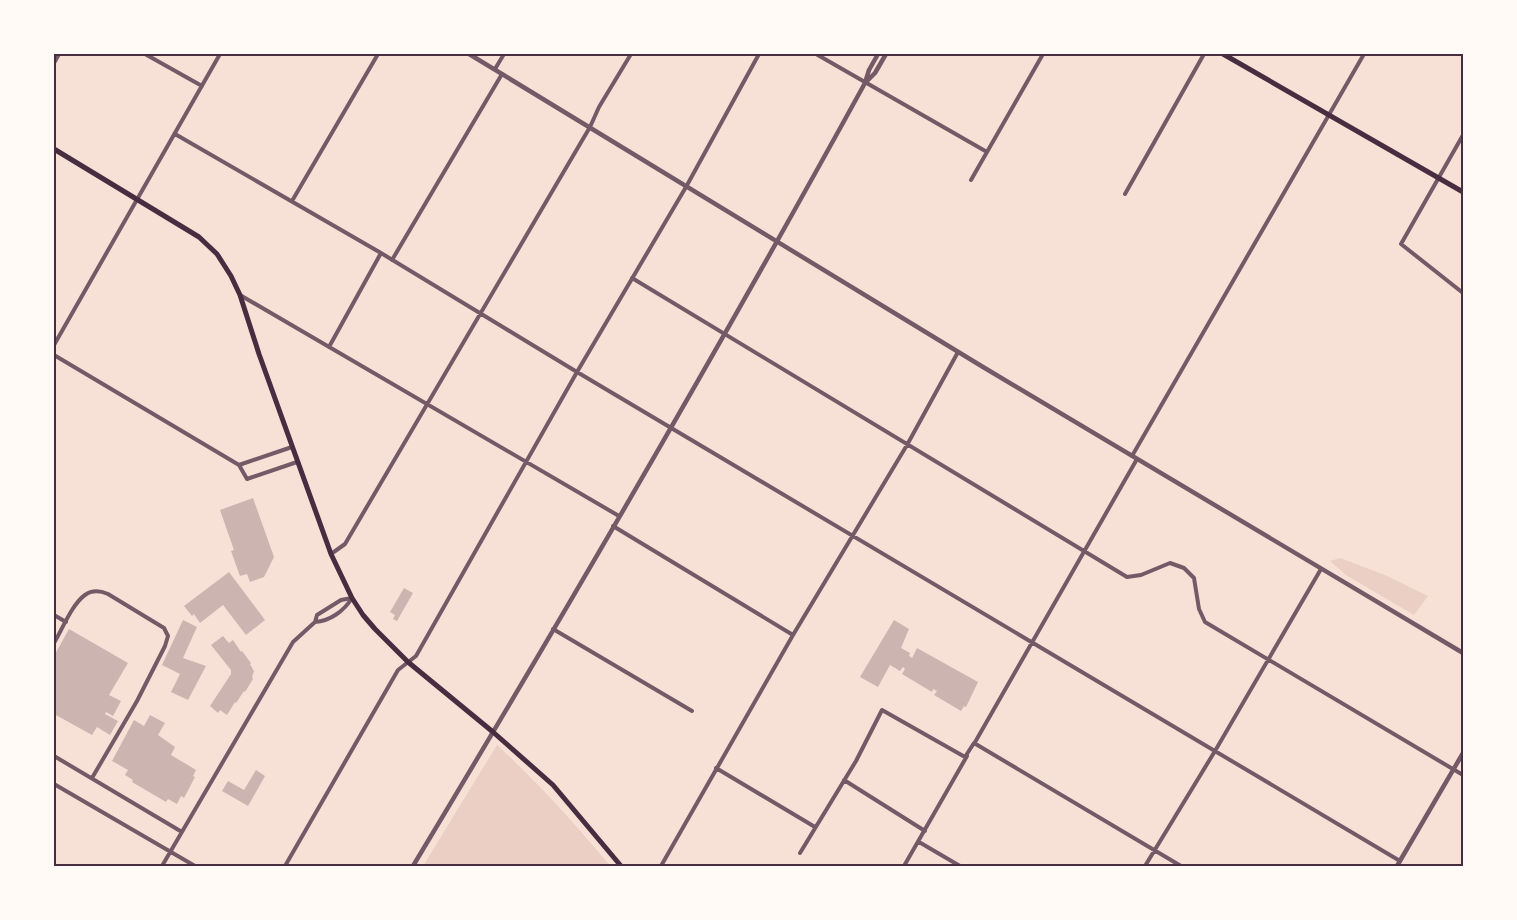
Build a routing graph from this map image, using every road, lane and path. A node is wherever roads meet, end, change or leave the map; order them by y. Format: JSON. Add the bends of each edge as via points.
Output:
{"nodes":[{"id":1,"x":59,"y":54,"type":"edge"},
{"id":2,"x":145,"y":54,"type":"edge"},
{"id":3,"x":220,"y":54,"type":"edge"},
{"id":4,"x":378,"y":54,"type":"edge"},
{"id":5,"x":469,"y":54,"type":"edge"},
{"id":6,"x":504,"y":54,"type":"edge"},
{"id":7,"x":631,"y":54,"type":"edge"},
{"id":8,"x":760,"y":54,"type":"edge"},
{"id":9,"x":816,"y":54,"type":"edge"},
{"id":10,"x":878,"y":54,"type":"edge"},
{"id":11,"x":886,"y":54,"type":"edge"},
{"id":12,"x":1043,"y":54,"type":"edge"},
{"id":13,"x":1204,"y":54,"type":"edge"},
{"id":14,"x":1223,"y":54,"type":"edge"},
{"id":15,"x":1364,"y":54,"type":"edge"},
{"id":16,"x":54,"y":63,"type":"edge"},
{"id":17,"x":495,"y":69,"type":"junction"},
{"id":18,"x":502,"y":74,"type":"junction"},
{"id":19,"x":866,"y":83,"type":"junction"},
{"id":20,"x":202,"y":86,"type":"junction"},
{"id":21,"x":1328,"y":114,"type":"junction"},
{"id":22,"x":590,"y":127,"type":"junction"},
{"id":23,"x":175,"y":134,"type":"junction"},
{"id":24,"x":1463,"y":135,"type":"edge"},
{"id":25,"x":54,"y":150,"type":"edge"},
{"id":26,"x":987,"y":152,"type":"junction"},
{"id":27,"x":1439,"y":178,"type":"junction"},
{"id":28,"x":971,"y":180,"type":"dead end"},
{"id":29,"x":686,"y":187,"type":"junction"},
{"id":30,"x":1463,"y":192,"type":"edge"},
{"id":31,"x":1125,"y":194,"type":"dead end"},
{"id":32,"x":138,"y":199,"type":"junction"},
{"id":33,"x":292,"y":201,"type":"junction"},
{"id":34,"x":778,"y":241,"type":"junction"},
{"id":35,"x":381,"y":253,"type":"junction"},
{"id":36,"x":392,"y":260,"type":"junction"},
{"id":37,"x":632,"y":278,"type":"junction"},
{"id":38,"x":1463,"y":293,"type":"edge"},
{"id":39,"x":240,"y":295,"type":"junction"},
{"id":40,"x":481,"y":313,"type":"junction"},
{"id":41,"x":725,"y":334,"type":"junction"},
{"id":42,"x":54,"y":343,"type":"edge"},
{"id":43,"x":329,"y":348,"type":"junction"},
{"id":44,"x":958,"y":352,"type":"junction"},
{"id":45,"x":54,"y":355,"type":"edge"},
{"id":46,"x":577,"y":372,"type":"junction"},
{"id":47,"x":426,"y":404,"type":"junction"},
{"id":48,"x":670,"y":427,"type":"junction"},
{"id":49,"x":907,"y":444,"type":"junction"},
{"id":50,"x":292,"y":447,"type":"junction"},
{"id":51,"x":1132,"y":456,"type":"junction"},
{"id":52,"x":1137,"y":459,"type":"junction"},
{"id":53,"x":298,"y":462,"type":"junction"},
{"id":54,"x":527,"y":462,"type":"junction"},
{"id":55,"x":239,"y":465,"type":"junction"},
{"id":56,"x":619,"y":516,"type":"junction"},
{"id":57,"x":613,"y":526,"type":"junction"},
{"id":58,"x":853,"y":536,"type":"junction"},
{"id":59,"x":1085,"y":551,"type":"junction"},
{"id":60,"x":331,"y":554,"type":"junction"},
{"id":61,"x":1321,"y":569,"type":"junction"},
{"id":62,"x":352,"y":598,"type":"junction"},
{"id":63,"x":54,"y":615,"type":"edge"},
{"id":64,"x":66,"y":622,"type":"junction"},
{"id":65,"x":315,"y":622,"type":"junction"},
{"id":66,"x":553,"y":629,"type":"junction"},
{"id":67,"x":793,"y":635,"type":"junction"},
{"id":68,"x":1032,"y":642,"type":"junction"},
{"id":69,"x":54,"y":643,"type":"edge"},
{"id":70,"x":1463,"y":653,"type":"edge"},
{"id":71,"x":1267,"y":660,"type":"junction"},
{"id":72,"x":408,"y":662,"type":"junction"},
{"id":73,"x":692,"y":711,"type":"dead end"},
{"id":74,"x":494,"y":732,"type":"junction"},
{"id":75,"x":974,"y":743,"type":"junction"},
{"id":76,"x":1216,"y":751,"type":"junction"},
{"id":77,"x":1463,"y":754,"type":"edge"},
{"id":78,"x":54,"y":756,"type":"edge"},
{"id":79,"x":716,"y":768,"type":"junction"},
{"id":80,"x":1454,"y":769,"type":"junction"},
{"id":81,"x":1463,"y":775,"type":"edge"},
{"id":82,"x":92,"y":778,"type":"junction"},
{"id":83,"x":844,"y":780,"type":"junction"},
{"id":84,"x":54,"y":784,"type":"edge"},
{"id":85,"x":815,"y":827,"type":"junction"},
{"id":86,"x":925,"y":831,"type":"junction"},
{"id":87,"x":182,"y":832,"type":"junction"},
{"id":88,"x":919,"y":842,"type":"junction"},
{"id":89,"x":1154,"y":850,"type":"junction"},
{"id":90,"x":170,"y":852,"type":"junction"},
{"id":91,"x":800,"y":853,"type":"dead end"},
{"id":92,"x":1400,"y":861,"type":"junction"},
{"id":93,"x":162,"y":866,"type":"edge"},
{"id":94,"x":195,"y":866,"type":"edge"},
{"id":95,"x":285,"y":866,"type":"edge"},
{"id":96,"x":413,"y":866,"type":"edge"},
{"id":97,"x":621,"y":866,"type":"edge"},
{"id":98,"x":661,"y":866,"type":"edge"},
{"id":99,"x":904,"y":866,"type":"edge"},
{"id":100,"x":960,"y":866,"type":"edge"},
{"id":101,"x":1145,"y":866,"type":"edge"},
{"id":102,"x":1181,"y":866,"type":"edge"},
{"id":103,"x":1396,"y":866,"type":"edge"}],
"edges":[{"from":1,"to":16,"type":"street"},
{"from":2,"to":20,"type":"street"},
{"from":3,"to":20,"type":"street"},
{"from":4,"to":33,"type":"street"},
{"from":5,"to":17,"type":"street"},
{"from":6,"to":17,"type":"street"},
{"from":7,"to":22,"type":"street"},
{"from":8,"to":29,"type":"street"},
{"from":9,"to":19,"type":"street"},
{"from":10,"to":19,"type":"street"},
{"from":11,"to":19,"type":"street"},
{"from":12,"to":26,"type":"street"},
{"from":13,"to":31,"type":"street"},
{"from":14,"to":21,"type":"main road"},
{"from":15,"to":21,"type":"street"},
{"from":17,"to":18,"type":"street"},
{"from":18,"to":22,"type":"street"},
{"from":18,"to":36,"type":"street"},
{"from":19,"to":26,"type":"street"},
{"from":19,"to":34,"type":"street"},
{"from":20,"to":23,"type":"street"},
{"from":21,"to":27,"type":"main road"},
{"from":21,"to":51,"type":"street"},
{"from":22,"to":29,"type":"street"},
{"from":22,"to":40,"type":"street"},
{"from":23,"to":32,"type":"street"},
{"from":23,"to":33,"type":"street"},
{"from":24,"to":27,"type":"street"},
{"from":25,"to":32,"type":"main road"},
{"from":26,"to":28,"type":"street"},
{"from":27,"to":30,"type":"main road"},
{"from":27,"to":38,"type":"street","via":[[1400,244]]},
{"from":29,"to":34,"type":"street"},
{"from":29,"to":37,"type":"street"},
{"from":32,"to":39,"type":"main road","via":[[206,243],[232,276]]},
{"from":32,"to":42,"type":"street"},
{"from":33,"to":35,"type":"street"},
{"from":34,"to":41,"type":"street"},
{"from":34,"to":44,"type":"street"},
{"from":35,"to":36,"type":"street"},
{"from":35,"to":43,"type":"street"},
{"from":36,"to":40,"type":"street"},
{"from":37,"to":41,"type":"street"},
{"from":37,"to":46,"type":"street"},
{"from":39,"to":43,"type":"street"},
{"from":39,"to":50,"type":"main road"},
{"from":40,"to":46,"type":"street"},
{"from":40,"to":47,"type":"street"},
{"from":41,"to":48,"type":"street"},
{"from":41,"to":49,"type":"street"},
{"from":43,"to":47,"type":"street"},
{"from":44,"to":49,"type":"street"},
{"from":44,"to":51,"type":"street"},
{"from":45,"to":55,"type":"street"},
{"from":46,"to":48,"type":"street"},
{"from":46,"to":54,"type":"street"},
{"from":47,"to":54,"type":"street"},
{"from":47,"to":60,"type":"street","via":[[345,544]]},
{"from":48,"to":56,"type":"street"},
{"from":48,"to":58,"type":"street"},
{"from":49,"to":58,"type":"street"},
{"from":49,"to":59,"type":"street"},
{"from":50,"to":53,"type":"main road"},
{"from":50,"to":55,"type":"street"},
{"from":51,"to":52,"type":"street"},
{"from":52,"to":59,"type":"street"},
{"from":52,"to":61,"type":"street"},
{"from":53,"to":55,"type":"street","via":[[247,479]]},
{"from":53,"to":60,"type":"main road"},
{"from":54,"to":56,"type":"street"},
{"from":54,"to":72,"type":"street","via":[[416,656]]},
{"from":56,"to":57,"type":"street"},
{"from":57,"to":66,"type":"street"},
{"from":57,"to":67,"type":"street"},
{"from":58,"to":67,"type":"street"},
{"from":58,"to":68,"type":"street"},
{"from":59,"to":68,"type":"street"},
{"from":59,"to":71,"type":"street","via":[[1127,577],[1170,563],[1184,568],[1194,578],[1198,609],[1205,622]]},
{"from":60,"to":62,"type":"main road"},
{"from":61,"to":70,"type":"street"},
{"from":61,"to":71,"type":"street"},
{"from":62,"to":65,"type":"street","via":[[346,608],[324,621]]},
{"from":62,"to":65,"type":"street","via":[[341,600],[317,615]]},
{"from":62,"to":72,"type":"main road","via":[[375,629]]},
{"from":63,"to":64,"type":"street"},
{"from":64,"to":69,"type":"street"},
{"from":64,"to":82,"type":"street","via":[[85,595],[99,591],[164,628],[168,636],[137,701]]},
{"from":65,"to":87,"type":"street","via":[[293,642]]},
{"from":66,"to":73,"type":"street"},
{"from":66,"to":74,"type":"street"},
{"from":67,"to":79,"type":"street"},
{"from":68,"to":75,"type":"street"},
{"from":68,"to":76,"type":"street"},
{"from":71,"to":76,"type":"street"},
{"from":71,"to":80,"type":"street"},
{"from":72,"to":74,"type":"main road"},
{"from":72,"to":95,"type":"street","via":[[398,670]]},
{"from":74,"to":96,"type":"street"},
{"from":74,"to":97,"type":"main road","via":[[553,785]]},
{"from":75,"to":83,"type":"street","via":[[965,757],[882,710]]},
{"from":75,"to":86,"type":"street"},
{"from":75,"to":89,"type":"street"},
{"from":76,"to":89,"type":"street"},
{"from":76,"to":92,"type":"street"},
{"from":77,"to":80,"type":"street"},
{"from":78,"to":82,"type":"street"},
{"from":79,"to":85,"type":"street"},
{"from":79,"to":98,"type":"street"},
{"from":80,"to":81,"type":"street"},
{"from":80,"to":92,"type":"street"},
{"from":82,"to":87,"type":"street"},
{"from":83,"to":85,"type":"street"},
{"from":83,"to":86,"type":"street"},
{"from":84,"to":90,"type":"street"},
{"from":85,"to":91,"type":"street"},
{"from":86,"to":88,"type":"street"},
{"from":87,"to":90,"type":"street"},
{"from":88,"to":99,"type":"street"},
{"from":88,"to":100,"type":"street"},
{"from":89,"to":101,"type":"street"},
{"from":89,"to":102,"type":"street"},
{"from":90,"to":93,"type":"street"},
{"from":90,"to":94,"type":"street"},
{"from":92,"to":103,"type":"street"}]}
